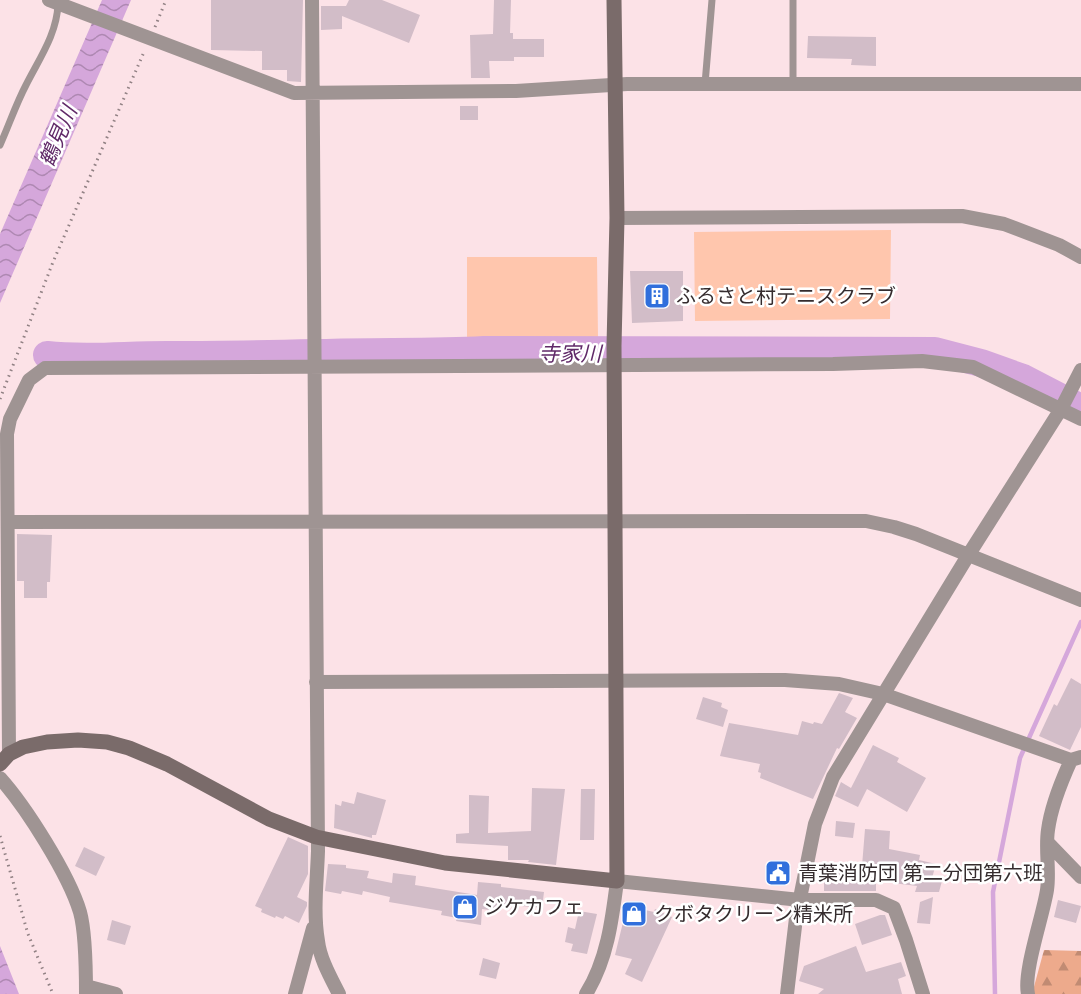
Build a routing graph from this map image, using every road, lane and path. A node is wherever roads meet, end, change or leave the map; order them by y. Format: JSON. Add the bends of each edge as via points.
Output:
{"nodes":[{"id":1,"x":166,"y":0,"type":"edge"},
{"id":2,"x":312,"y":0,"type":"edge"},
{"id":3,"x":614,"y":0,"type":"edge"},
{"id":4,"x":712,"y":0,"type":"edge"},
{"id":5,"x":793,"y":0,"type":"edge"},
{"id":6,"x":59,"y":3,"type":"edge"},
{"id":7,"x":146,"y":38,"type":"junction"},
{"id":8,"x":615,"y":84,"type":"junction"},
{"id":9,"x":705,"y":84,"type":"junction"},
{"id":10,"x":793,"y":84,"type":"junction"},
{"id":11,"x":1081,"y":84,"type":"edge"},
{"id":12,"x":312,"y":94,"type":"junction"},
{"id":13,"x":0,"y":145,"type":"edge"},
{"id":14,"x":616,"y":218,"type":"junction"},
{"id":15,"x":1081,"y":257,"type":"edge"},
{"id":16,"x":614,"y":356,"type":"junction"},
{"id":17,"x":314,"y":358,"type":"junction"},
{"id":18,"x":1081,"y":370,"type":"edge"},
{"id":19,"x":0,"y":399,"type":"edge"},
{"id":20,"x":1061,"y":409,"type":"junction"},
{"id":21,"x":1081,"y":419,"type":"edge"},
{"id":22,"x":8,"y":522,"type":"junction"},
{"id":23,"x":616,"y":522,"type":"junction"},
{"id":24,"x":315,"y":523,"type":"junction"},
{"id":25,"x":969,"y":554,"type":"junction"},
{"id":26,"x":1081,"y":600,"type":"edge"},
{"id":27,"x":615,"y":681,"type":"junction"},
{"id":28,"x":316,"y":682,"type":"junction"},
{"id":29,"x":883,"y":694,"type":"junction"},
{"id":30,"x":1076,"y":758,"type":"edge"},
{"id":31,"x":5,"y":759,"type":"edge"},
{"id":32,"x":0,"y":778,"type":"edge"},
{"id":33,"x":0,"y":836,"type":"edge"},
{"id":34,"x":316,"y":837,"type":"junction"},
{"id":35,"x":1048,"y":843,"type":"junction"},
{"id":36,"x":1081,"y":877,"type":"edge"},
{"id":37,"x":617,"y":881,"type":"junction"},
{"id":38,"x":800,"y":900,"type":"junction"},
{"id":39,"x":316,"y":917,"type":"junction"},
{"id":40,"x":86,"y":990,"type":"edge"},
{"id":41,"x":53,"y":994,"type":"edge"},
{"id":42,"x":116,"y":994,"type":"edge"},
{"id":43,"x":295,"y":994,"type":"edge"},
{"id":44,"x":339,"y":994,"type":"edge"},
{"id":45,"x":586,"y":994,"type":"edge"},
{"id":46,"x":787,"y":994,"type":"edge"},
{"id":47,"x":923,"y":994,"type":"edge"},
{"id":48,"x":1028,"y":994,"type":"edge"}],
"edges":[{"from":1,"to":7,"type":"path"},
{"from":2,"to":12,"type":"street"},
{"from":3,"to":8,"type":"street"},
{"from":4,"to":9,"type":"lane"},
{"from":5,"to":10,"type":"lane"},
{"from":6,"to":7,"type":"street"},
{"from":6,"to":13,"type":"lane","via":[[54,27]]},
{"from":7,"to":12,"type":"street","via":[[294,93]]},
{"from":7,"to":19,"type":"path"},
{"from":8,"to":9,"type":"street"},
{"from":8,"to":12,"type":"street","via":[[516,91]]},
{"from":8,"to":14,"type":"street"},
{"from":9,"to":10,"type":"street"},
{"from":10,"to":11,"type":"street"},
{"from":12,"to":17,"type":"street"},
{"from":14,"to":15,"type":"street","via":[[962,216],[1004,224]]},
{"from":14,"to":16,"type":"street"},
{"from":16,"to":17,"type":"street"},
{"from":16,"to":20,"type":"street","via":[[922,361],[973,367]]},
{"from":16,"to":23,"type":"street"},
{"from":17,"to":22,"type":"street","via":[[45,368],[28,380],[10,419]]},
{"from":17,"to":24,"type":"street"},
{"from":18,"to":20,"type":"street"},
{"from":20,"to":21,"type":"street"},
{"from":20,"to":25,"type":"street"},
{"from":22,"to":24,"type":"street"},
{"from":22,"to":31,"type":"street"},
{"from":23,"to":24,"type":"street"},
{"from":23,"to":25,"type":"street","via":[[866,521]]},
{"from":23,"to":27,"type":"street"},
{"from":24,"to":28,"type":"street"},
{"from":25,"to":26,"type":"street"},
{"from":25,"to":29,"type":"street"},
{"from":27,"to":28,"type":"street"},
{"from":27,"to":29,"type":"street","via":[[784,680],[839,684]]},
{"from":27,"to":37,"type":"street"},
{"from":28,"to":34,"type":"street"},
{"from":29,"to":30,"type":"street"},
{"from":29,"to":38,"type":"street","via":[[824,799]]},
{"from":30,"to":35,"type":"street","via":[[1058,789],[1047,831]]},
{"from":31,"to":34,"type":"street","via":[[23,747],[47,742],[107,742],[167,764],[269,819]]},
{"from":32,"to":40,"type":"street","via":[[38,831],[74,896],[80,913]]},
{"from":33,"to":41,"type":"path","via":[[28,934]]},
{"from":34,"to":37,"type":"street","via":[[445,862]]},
{"from":34,"to":39,"type":"street"},
{"from":35,"to":36,"type":"street"},
{"from":35,"to":48,"type":"street","via":[[1048,888],[1029,968]]},
{"from":37,"to":38,"type":"street"},
{"from":37,"to":45,"type":"street","via":[[598,975]]},
{"from":38,"to":46,"type":"street"},
{"from":38,"to":47,"type":"street","via":[[876,900],[894,908]]},
{"from":39,"to":43,"type":"street"},
{"from":39,"to":44,"type":"street","via":[[321,954]]},
{"from":40,"to":42,"type":"street"}]}
